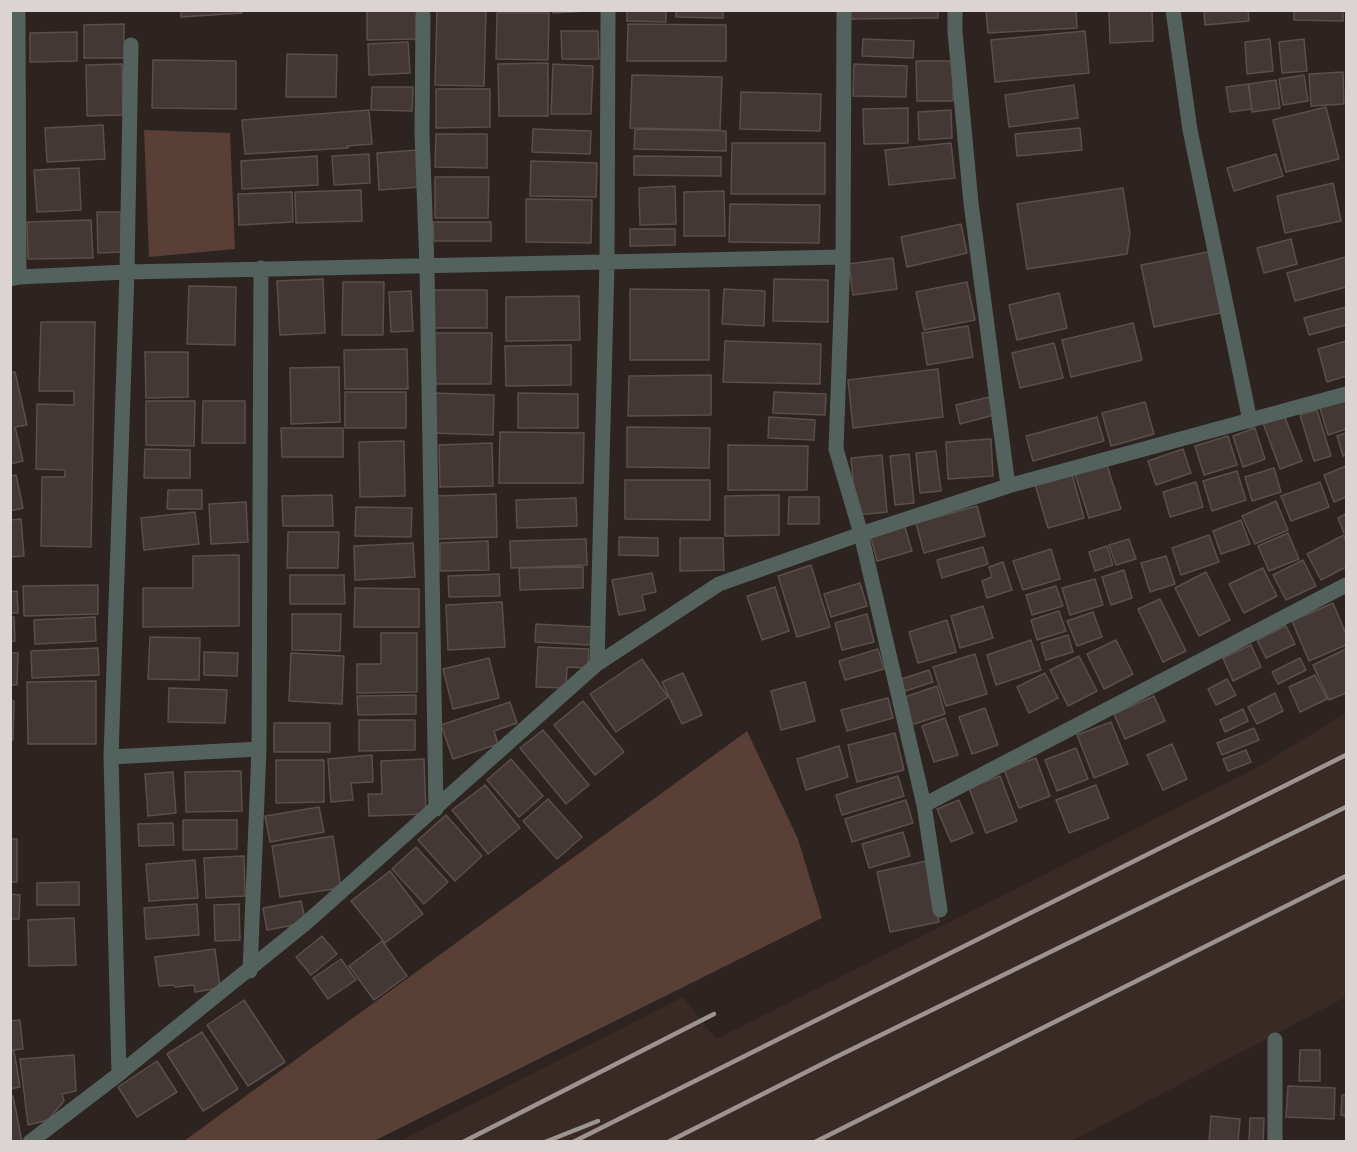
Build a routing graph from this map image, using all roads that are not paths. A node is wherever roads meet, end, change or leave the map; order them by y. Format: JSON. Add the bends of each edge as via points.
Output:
{"nodes":[{"id":1,"x":18,"y":10,"type":"edge"},
{"id":2,"x":608,"y":10,"type":"edge"},
{"id":3,"x":844,"y":10,"type":"edge"},
{"id":4,"x":955,"y":10,"type":"edge"},
{"id":5,"x":1173,"y":10,"type":"edge"},
{"id":6,"x":423,"y":15,"type":"dead end"},
{"id":7,"x":131,"y":45,"type":"dead end"},
{"id":8,"x":843,"y":257,"type":"junction"},
{"id":9,"x":607,"y":263,"type":"junction"},
{"id":10,"x":427,"y":267,"type":"junction"},
{"id":11,"x":261,"y":268,"type":"junction"},
{"id":12,"x":127,"y":272,"type":"junction"},
{"id":13,"x":15,"y":278,"type":"edge"},
{"id":14,"x":1347,"y":394,"type":"edge"},
{"id":15,"x":1250,"y":421,"type":"junction"},
{"id":16,"x":1008,"y":486,"type":"junction"},
{"id":17,"x":861,"y":534,"type":"junction"},
{"id":18,"x":1347,"y":585,"type":"edge"},
{"id":19,"x":597,"y":664,"type":"junction"},
{"id":20,"x":259,"y":749,"type":"junction"},
{"id":21,"x":111,"y":757,"type":"junction"},
{"id":22,"x":924,"y":805,"type":"junction"},
{"id":23,"x":436,"y":809,"type":"junction"},
{"id":24,"x":940,"y":910,"type":"dead end"},
{"id":25,"x":250,"y":970,"type":"junction"},
{"id":26,"x":1275,"y":1040,"type":"dead end"},
{"id":27,"x":119,"y":1074,"type":"junction"},
{"id":28,"x":30,"y":1142,"type":"edge"},
{"id":29,"x":1275,"y":1142,"type":"edge"}],
"edges":[{"from":1,"to":13,"type":"street"},
{"from":2,"to":9,"type":"street"},
{"from":3,"to":8,"type":"street"},
{"from":4,"to":16,"type":"street","via":[[971,203]]},
{"from":5,"to":15,"type":"street","via":[[1190,130]]},
{"from":6,"to":10,"type":"street"},
{"from":7,"to":12,"type":"street"},
{"from":8,"to":9,"type":"street"},
{"from":8,"to":17,"type":"street","via":[[836,449]]},
{"from":9,"to":10,"type":"street"},
{"from":9,"to":19,"type":"street"},
{"from":10,"to":11,"type":"street"},
{"from":10,"to":23,"type":"street"},
{"from":11,"to":12,"type":"street"},
{"from":11,"to":20,"type":"street"},
{"from":12,"to":13,"type":"street"},
{"from":12,"to":21,"type":"street"},
{"from":14,"to":15,"type":"street"},
{"from":15,"to":16,"type":"street"},
{"from":16,"to":17,"type":"street"},
{"from":17,"to":19,"type":"street","via":[[719,584]]},
{"from":17,"to":22,"type":"street"},
{"from":18,"to":22,"type":"street"},
{"from":19,"to":23,"type":"street"},
{"from":20,"to":21,"type":"street"},
{"from":20,"to":25,"type":"street"},
{"from":21,"to":27,"type":"street"},
{"from":22,"to":24,"type":"street"},
{"from":23,"to":25,"type":"street"},
{"from":25,"to":27,"type":"street"},
{"from":26,"to":29,"type":"street"},
{"from":27,"to":28,"type":"street"}]}
